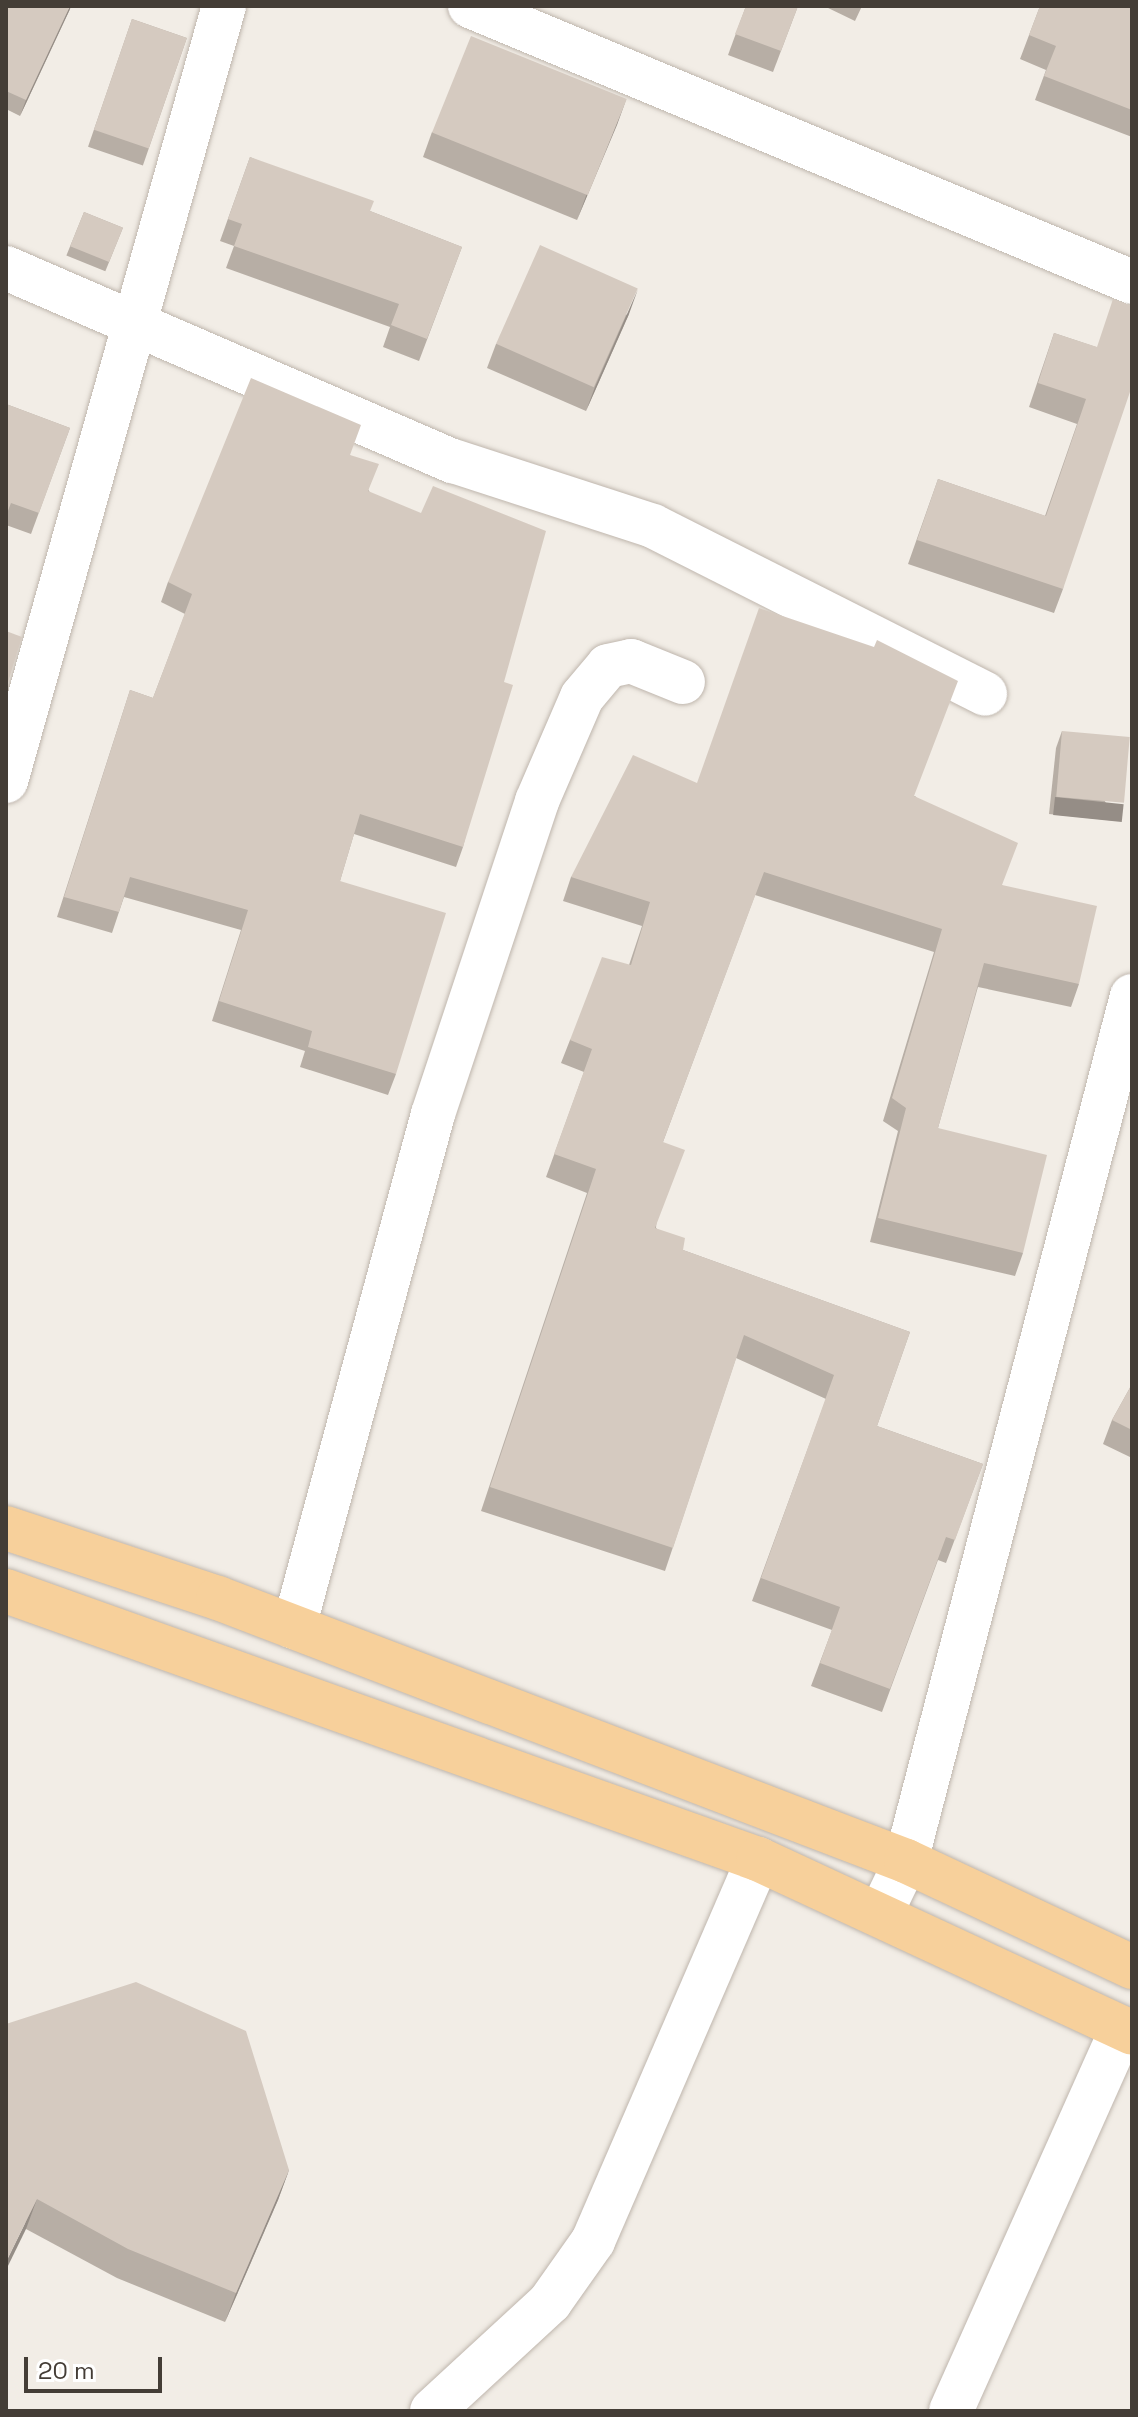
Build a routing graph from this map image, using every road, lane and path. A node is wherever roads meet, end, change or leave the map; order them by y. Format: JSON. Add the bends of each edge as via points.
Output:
{"nodes":[{"id":1,"x":224,"y":6,"type":"edge"},
{"id":2,"x":470,"y":6,"type":"edge"},
{"id":3,"x":6,"y":268,"type":"edge"},
{"id":4,"x":1132,"y":282,"type":"edge"},
{"id":5,"x":134,"y":323,"type":"junction"},
{"id":6,"x":683,"y":682,"type":"dead end"},
{"id":7,"x":985,"y":694,"type":"dead end"},
{"id":8,"x":6,"y":781,"type":"edge"},
{"id":9,"x":1132,"y":996,"type":"edge"},
{"id":10,"x":6,"y":1528,"type":"edge"},
{"id":11,"x":6,"y":1591,"type":"edge"},
{"id":12,"x":294,"y":1627,"type":"junction"},
{"id":13,"x":758,"y":1859,"type":"junction"},
{"id":14,"x":906,"y":1861,"type":"junction"},
{"id":15,"x":881,"y":1913,"type":"junction"},
{"id":16,"x":1132,"y":1967,"type":"edge"},
{"id":17,"x":1127,"y":2031,"type":"edge"},
{"id":18,"x":432,"y":2411,"type":"edge"},
{"id":19,"x":951,"y":2411,"type":"edge"}],
"edges":[{"from":1,"to":5,"type":"street"},
{"from":2,"to":4,"type":"street"},
{"from":3,"to":5,"type":"street"},
{"from":5,"to":7,"type":"street","via":[[453,461],[653,526]]},
{"from":5,"to":8,"type":"street"},
{"from":6,"to":12,"type":"street","via":[[631,661],[608,666],[582,697],[542,788],[433,1114]]},
{"from":9,"to":14,"type":"street"},
{"from":10,"to":12,"type":"main road"},
{"from":11,"to":13,"type":"main road"},
{"from":12,"to":14,"type":"main road"},
{"from":13,"to":15,"type":"main road"},
{"from":13,"to":18,"type":"street","via":[[593,2241],[550,2302]]},
{"from":14,"to":15,"type":"street"},
{"from":14,"to":16,"type":"main road"},
{"from":15,"to":17,"type":"main road"},
{"from":17,"to":19,"type":"street"}]}
